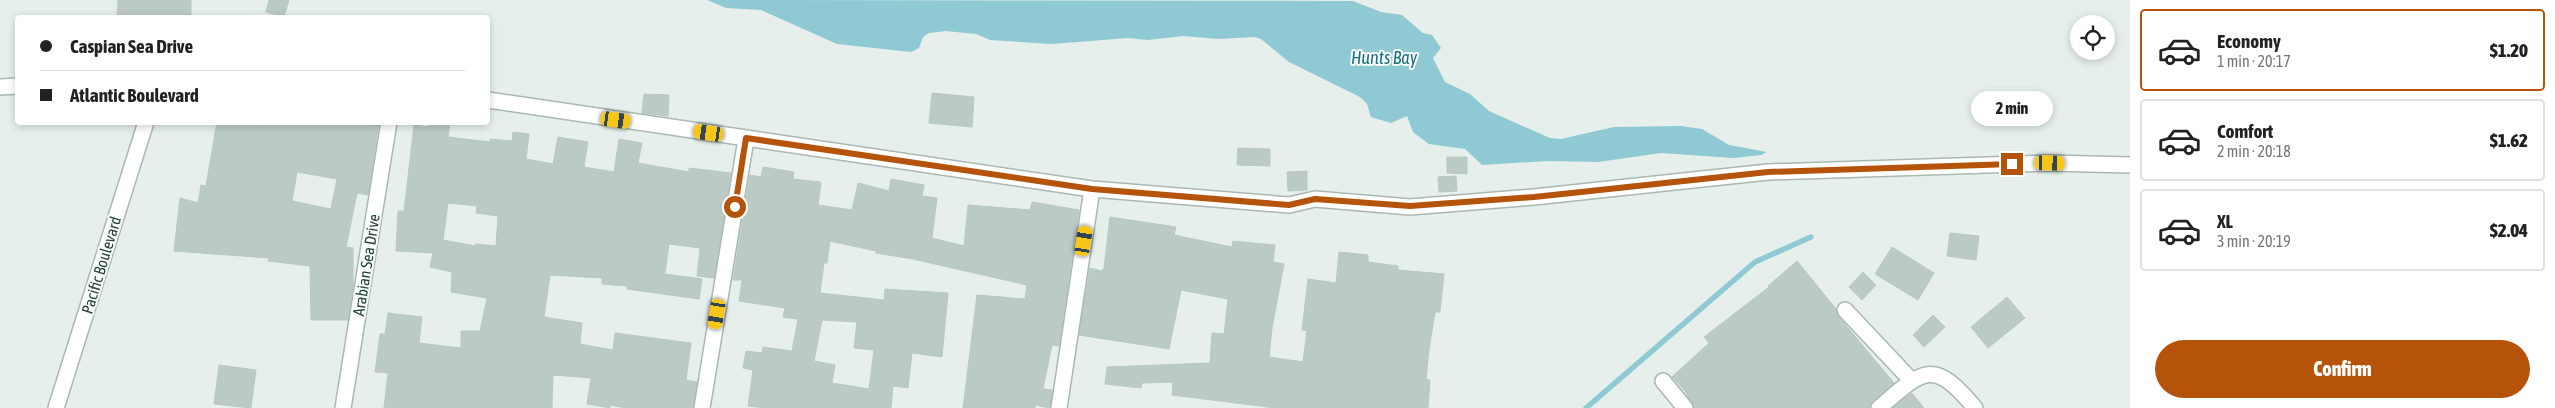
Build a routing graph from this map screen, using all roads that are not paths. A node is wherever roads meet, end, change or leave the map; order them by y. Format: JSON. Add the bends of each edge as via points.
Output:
{"nodes":[{"id":1,"x":15,"y":86,"type":"edge"},
{"id":2,"x":0,"y":87,"type":"edge"},
{"id":3,"x":490,"y":100,"type":"edge"},
{"id":4,"x":145,"y":125,"type":"edge"},
{"id":5,"x":389,"y":125,"type":"edge"},
{"id":6,"x":746,"y":138,"type":"junction"},
{"id":7,"x":2130,"y":164,"type":"edge"},
{"id":8,"x":1092,"y":189,"type":"junction"},
{"id":9,"x":1844,"y":310,"type":"dead end"},
{"id":10,"x":1911,"y":380,"type":"junction"},
{"id":11,"x":1663,"y":381,"type":"dead end"},
{"id":12,"x":56,"y":408,"type":"edge"},
{"id":13,"x":343,"y":408,"type":"edge"},
{"id":14,"x":702,"y":408,"type":"edge"},
{"id":15,"x":1059,"y":408,"type":"edge"},
{"id":16,"x":1685,"y":408,"type":"edge"},
{"id":17,"x":1879,"y":408,"type":"edge"},
{"id":18,"x":1975,"y":408,"type":"edge"}],
"edges":[{"from":1,"to":2,"type":"street"},
{"from":3,"to":6,"type":"street"},
{"from":4,"to":12,"type":"street","name":"Pacific Boulevard"},
{"from":5,"to":13,"type":"street","name":"Arabian Sea Drive"},
{"from":6,"to":8,"type":"street"},
{"from":6,"to":14,"type":"street"},
{"from":7,"to":8,"type":"street","via":[[2050,163],[1768,172],[1534,197],[1410,206],[1315,199],[1289,205]]},
{"from":8,"to":15,"type":"street"},
{"from":9,"to":10,"type":"street"},
{"from":10,"to":17,"type":"street"},
{"from":10,"to":18,"type":"street","via":[[1924,374],[1940,376],[1956,385]]},
{"from":11,"to":16,"type":"street"}]}
